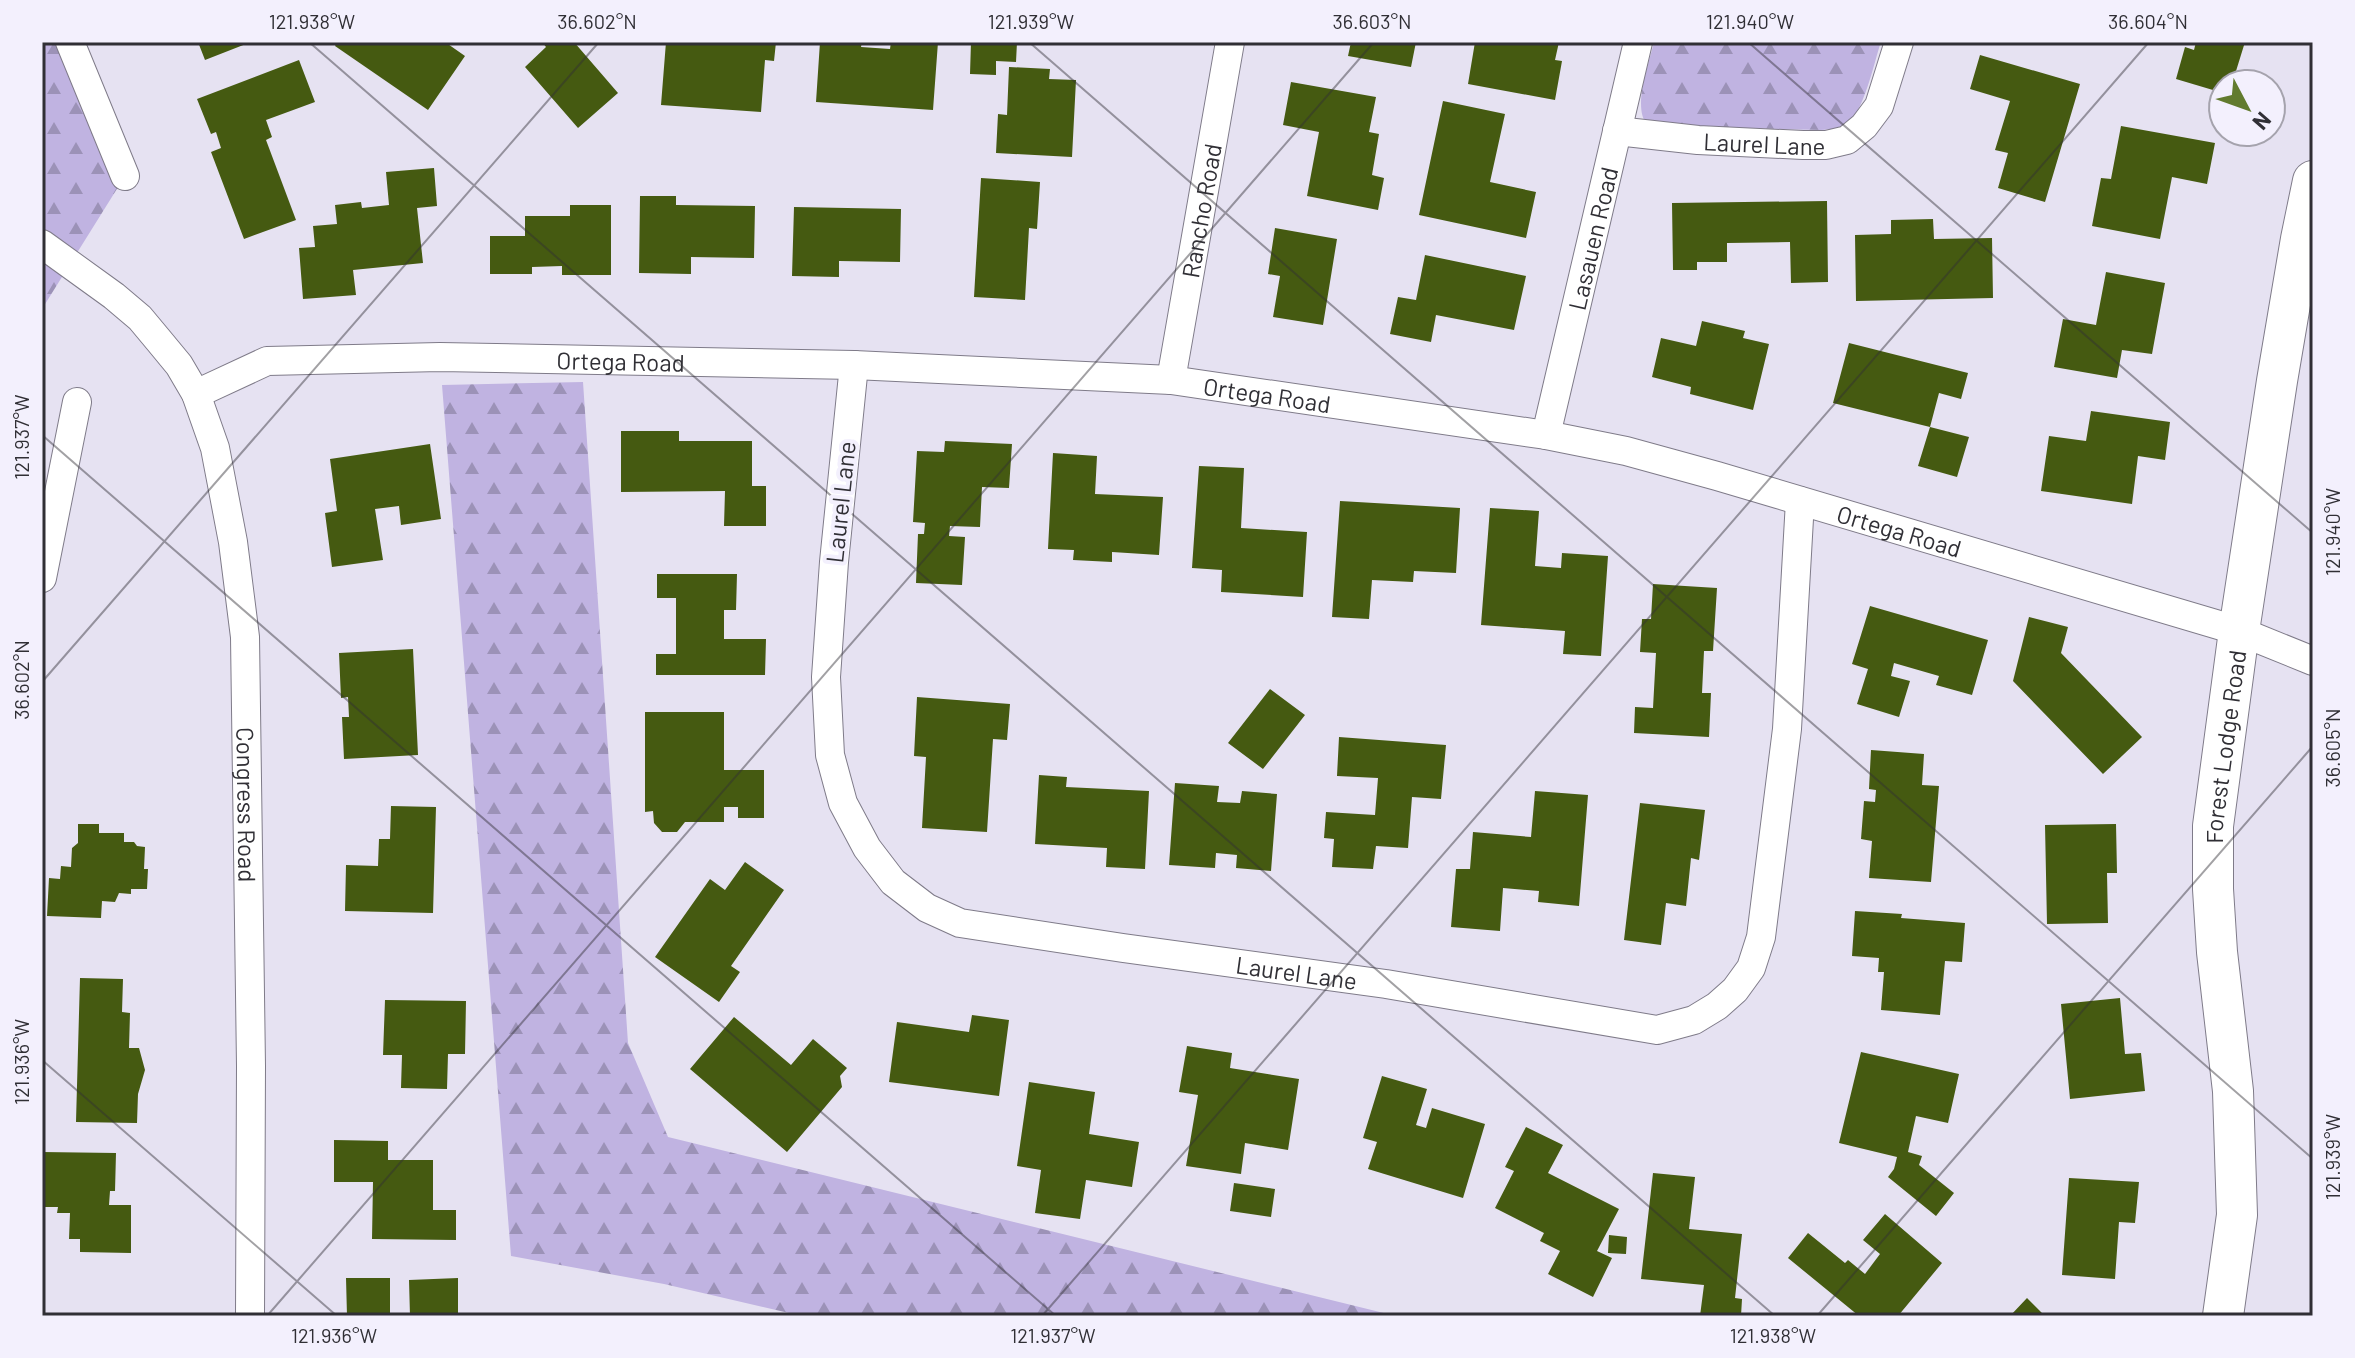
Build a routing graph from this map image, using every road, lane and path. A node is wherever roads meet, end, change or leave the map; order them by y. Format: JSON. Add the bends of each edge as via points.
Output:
{"nodes":[{"id":1,"x":70,"y":42,"type":"edge"},
{"id":2,"x":1230,"y":42,"type":"edge"},
{"id":3,"x":1638,"y":42,"type":"edge"},
{"id":4,"x":1899,"y":42,"type":"edge"},
{"id":5,"x":1617,"y":131,"type":"junction"},
{"id":6,"x":125,"y":176,"type":"dead end"},
{"id":7,"x":2313,"y":181,"type":"edge"},
{"id":8,"x":42,"y":244,"type":"edge"},
{"id":9,"x":854,"y":365,"type":"junction"},
{"id":10,"x":1171,"y":380,"type":"junction"},
{"id":11,"x":196,"y":394,"type":"junction"},
{"id":12,"x":77,"y":402,"type":"dead end"},
{"id":13,"x":1546,"y":435,"type":"junction"},
{"id":14,"x":1800,"y":501,"type":"junction"},
{"id":15,"x":42,"y":578,"type":"edge"},
{"id":16,"x":2239,"y":631,"type":"junction"},
{"id":17,"x":2313,"y":661,"type":"edge"},
{"id":18,"x":250,"y":1316,"type":"edge"},
{"id":19,"x":2223,"y":1316,"type":"edge"}],
"edges":[{"from":1,"to":6,"type":"street"},
{"from":2,"to":10,"type":"street","name":"Rancho Road"},
{"from":3,"to":5,"type":"street","name":"Lasauen Road"},
{"from":4,"to":5,"type":"street","name":"Laurel Lane","via":[[1879,106],[1847,140],[1803,145]]},
{"from":5,"to":13,"type":"street","name":"Lasauen Road"},
{"from":7,"to":16,"type":"street","name":"Forest Lodge Road"},
{"from":8,"to":11,"type":"street","name":"Congress Road","via":[[140,318]]},
{"from":9,"to":10,"type":"street","name":"Ortega Road"},
{"from":9,"to":11,"type":"street","name":"Ortega Road","via":[[440,357],[267,361]]},
{"from":9,"to":14,"type":"street","name":"Laurel Lane","via":[[826,677],[830,755],[843,803],[893,882],[927,908],[960,923],[1386,984],[1657,1030],[1694,1020],[1735,990],[1751,968],[1761,937],[1787,729]]},
{"from":10,"to":13,"type":"street","name":"Ortega Road"},
{"from":11,"to":18,"type":"street","name":"Congress Road","via":[[215,448],[245,637]]},
{"from":12,"to":15,"type":"street"},
{"from":13,"to":14,"type":"street","name":"Ortega Road","via":[[1626,451]]},
{"from":14,"to":16,"type":"street","name":"Ortega Road"},
{"from":16,"to":17,"type":"street","name":"Ortega Road"},
{"from":16,"to":19,"type":"street","name":"Forest Lodge Road","via":[[2213,826],[2237,1215]]}]}
